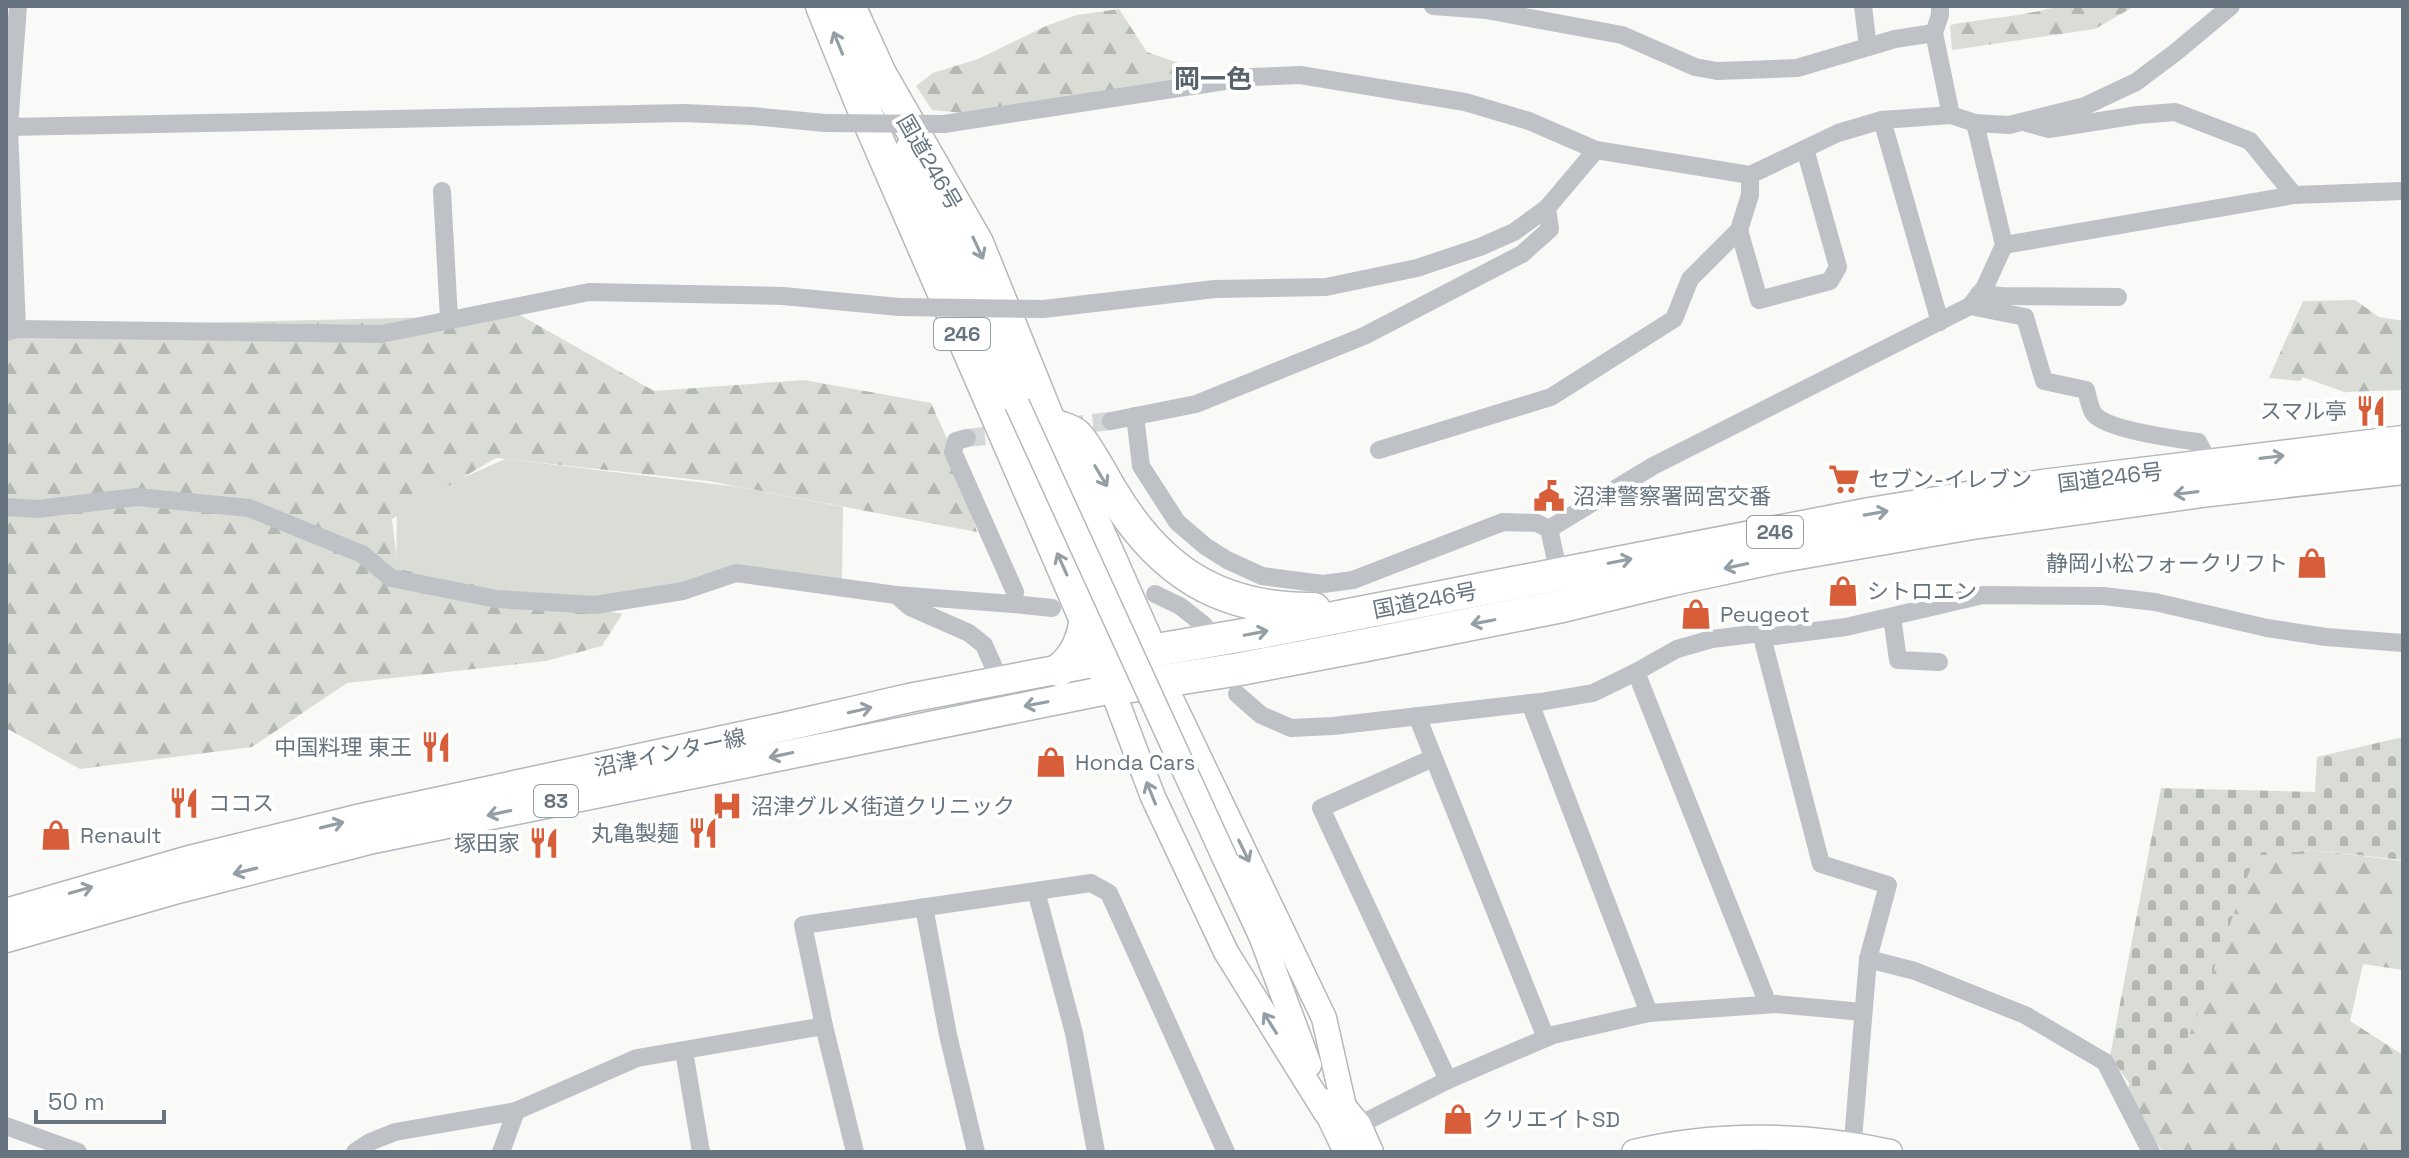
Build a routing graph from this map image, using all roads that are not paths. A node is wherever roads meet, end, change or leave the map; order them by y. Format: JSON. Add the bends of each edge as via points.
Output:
{"nodes":[{"id":1,"x":18,"y":6,"type":"edge"},
{"id":2,"x":822,"y":6,"type":"edge"},
{"id":3,"x":849,"y":6,"type":"edge"},
{"id":4,"x":1433,"y":6,"type":"edge"},
{"id":5,"x":1863,"y":6,"type":"edge"},
{"id":6,"x":1940,"y":6,"type":"edge"},
{"id":7,"x":2231,"y":6,"type":"edge"},
{"id":8,"x":1934,"y":33,"type":"junction"},
{"id":9,"x":1868,"y":47,"type":"junction"},
{"id":10,"x":880,"y":74,"type":"junction"},
{"id":11,"x":860,"y":100,"type":"junction"},
{"id":12,"x":1951,"y":115,"type":"junction"},
{"id":13,"x":1882,"y":120,"type":"junction"},
{"id":14,"x":2025,"y":122,"type":"junction"},
{"id":15,"x":1975,"y":123,"type":"junction"},
{"id":16,"x":9,"y":127,"type":"junction"},
{"id":17,"x":1805,"y":149,"type":"junction"},
{"id":18,"x":1596,"y":150,"type":"junction"},
{"id":19,"x":1750,"y":175,"type":"junction"},
{"id":20,"x":442,"y":191,"type":"dead end"},
{"id":21,"x":2403,"y":191,"type":"edge"},
{"id":22,"x":2294,"y":195,"type":"junction"},
{"id":23,"x":1547,"y":208,"type":"junction"},
{"id":24,"x":1739,"y":230,"type":"junction"},
{"id":25,"x":2004,"y":245,"type":"junction"},
{"id":26,"x":2118,"y":297,"type":"dead end"},
{"id":27,"x":1975,"y":300,"type":"junction"},
{"id":28,"x":449,"y":319,"type":"junction"},
{"id":29,"x":1940,"y":322,"type":"junction"},
{"id":30,"x":11,"y":330,"type":"edge"},
{"id":31,"x":996,"y":354,"type":"junction"},
{"id":32,"x":1135,"y":416,"type":"junction"},
{"id":33,"x":1049,"y":421,"type":"junction"},
{"id":34,"x":1111,"y":421,"type":"tunnel mouth"},
{"id":35,"x":967,"y":438,"type":"dead end"},
{"id":36,"x":2403,"y":442,"type":"edge"},
{"id":37,"x":1379,"y":450,"type":"dead end"},
{"id":38,"x":2210,"y":464,"type":"junction"},
{"id":39,"x":2403,"y":468,"type":"edge"},
{"id":40,"x":6,"y":507,"type":"edge"},
{"id":41,"x":1549,"y":529,"type":"junction"},
{"id":42,"x":1559,"y":574,"type":"junction"},
{"id":43,"x":1494,"y":586,"type":"junction"},
{"id":44,"x":1155,"y":594,"type":"dead end"},
{"id":45,"x":896,"y":595,"type":"junction"},
{"id":46,"x":1013,"y":604,"type":"junction"},
{"id":47,"x":1052,"y":608,"type":"dead end"},
{"id":48,"x":1892,"y":617,"type":"junction"},
{"id":49,"x":1086,"y":620,"type":"junction"},
{"id":50,"x":1204,"y":625,"type":"dead end"},
{"id":51,"x":1761,"y":633,"type":"junction"},
{"id":52,"x":2403,"y":643,"type":"edge"},
{"id":53,"x":1939,"y":662,"type":"dead end"},
{"id":54,"x":1157,"y":665,"type":"junction"},
{"id":55,"x":1059,"y":670,"type":"junction"},
{"id":56,"x":1636,"y":672,"type":"junction"},
{"id":57,"x":1107,"y":676,"type":"junction"},
{"id":58,"x":1000,"y":681,"type":"junction"},
{"id":59,"x":1237,"y":694,"type":"dead end"},
{"id":60,"x":1530,"y":703,"type":"junction"},
{"id":61,"x":1417,"y":716,"type":"junction"},
{"id":62,"x":1433,"y":758,"type":"junction"},
{"id":63,"x":1036,"y":891,"type":"junction"},
{"id":64,"x":924,"y":907,"type":"junction"},
{"id":65,"x":6,"y":913,"type":"edge"},
{"id":66,"x":6,"y":938,"type":"edge"},
{"id":67,"x":1868,"y":959,"type":"junction"},
{"id":68,"x":1768,"y":1004,"type":"junction"},
{"id":69,"x":1863,"y":1012,"type":"junction"},
{"id":70,"x":1649,"y":1013,"type":"junction"},
{"id":71,"x":824,"y":1026,"type":"junction"},
{"id":72,"x":1546,"y":1038,"type":"junction"},
{"id":73,"x":684,"y":1051,"type":"junction"},
{"id":74,"x":1448,"y":1080,"type":"junction"},
{"id":75,"x":516,"y":1111,"type":"junction"},
{"id":76,"x":1343,"y":1115,"type":"junction"},
{"id":77,"x":6,"y":1126,"type":"edge"},
{"id":78,"x":1853,"y":1148,"type":"edge"},
{"id":79,"x":78,"y":1152,"type":"edge"},
{"id":80,"x":355,"y":1152,"type":"edge"},
{"id":81,"x":501,"y":1152,"type":"edge"},
{"id":82,"x":701,"y":1152,"type":"edge"},
{"id":83,"x":855,"y":1152,"type":"edge"},
{"id":84,"x":976,"y":1152,"type":"edge"},
{"id":85,"x":1096,"y":1152,"type":"edge"},
{"id":86,"x":1226,"y":1152,"type":"edge"},
{"id":87,"x":1346,"y":1152,"type":"edge"},
{"id":88,"x":1371,"y":1152,"type":"edge"},
{"id":89,"x":1634,"y":1152,"type":"edge"},
{"id":90,"x":1890,"y":1152,"type":"edge"},
{"id":91,"x":2151,"y":1152,"type":"edge"}],
"edges":[{"from":1,"to":16,"type":"street"},
{"from":11,"to":2,"type":"highway","name":"国道246号","number":"246","one_way":true},
{"from":3,"to":10,"type":"highway","name":"国道246号","number":"246"},
{"from":4,"to":9,"type":"street","via":[[1486,10],[1622,35],[1695,67],[1717,71],[1797,68]]},
{"from":5,"to":9,"type":"street"},
{"from":6,"to":8,"type":"street"},
{"from":7,"to":14,"type":"street","via":[[2136,82],[2085,106]]},
{"from":8,"to":9,"type":"street"},
{"from":8,"to":12,"type":"street"},
{"from":10,"to":31,"type":"street"},
{"from":10,"to":33,"type":"highway","name":"国道246号","number":"246","one_way":true,"via":[[977,243]]},
{"from":11,"to":31,"type":"street"},
{"from":49,"to":11,"type":"highway","name":"国道246号","number":"246","one_way":true},
{"from":12,"to":13,"type":"street"},
{"from":12,"to":15,"type":"street"},
{"from":13,"to":17,"type":"street"},
{"from":13,"to":29,"type":"street"},
{"from":14,"to":15,"type":"street"},
{"from":14,"to":22,"type":"street","via":[[2049,129],[2175,112],[2250,141]]},
{"from":15,"to":25,"type":"street"},
{"from":16,"to":18,"type":"street","bridge":true,"via":[[684,113],[825,123],[944,124],[1251,77],[1300,75],[1465,102],[1529,121]]},
{"from":16,"to":30,"type":"street"},
{"from":17,"to":19,"type":"street"},
{"from":17,"to":24,"type":"street","via":[[1838,267],[1830,281],[1759,300]]},
{"from":18,"to":19,"type":"street"},
{"from":18,"to":23,"type":"street"},
{"from":19,"to":24,"type":"street"},
{"from":20,"to":28,"type":"street"},
{"from":21,"to":22,"type":"street"},
{"from":22,"to":25,"type":"street"},
{"from":23,"to":28,"type":"street","bridge":true,"via":[[1514,232],[1480,247],[1417,268],[1326,287],[1215,289],[1043,309],[589,292]]},
{"from":23,"to":32,"type":"street","via":[[1550,229],[1522,254],[1364,336],[1196,404]]},
{"from":24,"to":37,"type":"street","via":[[1690,279],[1674,319],[1551,397]]},
{"from":25,"to":27,"type":"street"},
{"from":26,"to":27,"type":"street"},
{"from":27,"to":29,"type":"street"},
{"from":27,"to":38,"type":"street","via":[[2025,317],[2044,381],[2086,390],[2093,414],[2105,422],[2198,442]]},
{"from":28,"to":30,"type":"street","via":[[381,334]]},
{"from":29,"to":41,"type":"street","via":[[1653,466]]},
{"from":31,"to":76,"type":"street","bridge":true,"via":[[1262,938],[1305,1014]]},
{"from":32,"to":34,"type":"street"},
{"from":32,"to":41,"type":"street","via":[[1141,466],[1177,522],[1227,560],[1262,576],[1323,584],[1353,580],[1503,522],[1537,523]]},
{"from":33,"to":43,"type":"highway","number":"246","one_way":true,"via":[[1077,435],[1141,535],[1194,581],[1227,596],[1264,607],[1313,609]]},
{"from":33,"to":54,"type":"highway","name":"国道246号","number":"246"},
{"from":35,"to":46,"type":"street","via":[[956,441],[953,452],[1015,592]]},
{"from":38,"to":36,"type":"highway","name":"国道246号","number":"246","one_way":true},
{"from":42,"to":38,"type":"highway","name":"国道246号","number":"246","one_way":true,"via":[[1884,511]]},
{"from":39,"to":54,"type":"highway","name":"国道246号","number":"246","one_way":true,"via":[[1972,523],[1781,556],[1562,606],[1240,669]]},
{"from":40,"to":45,"type":"street","via":[[37,509],[137,497],[249,508],[362,554],[391,578],[496,599],[595,605],[683,591],[736,573]]},
{"from":41,"to":42,"type":"street"},
{"from":42,"to":43,"type":"highway","name":"国道246号","number":"246"},
{"from":54,"to":43,"type":"highway","name":"国道246号","number":"246","one_way":true,"via":[[1261,632]]},
{"from":44,"to":50,"type":"street"},
{"from":45,"to":46,"type":"street"},
{"from":45,"to":58,"type":"street","via":[[984,645]]},
{"from":46,"to":47,"type":"street"},
{"from":48,"to":51,"type":"street","via":[[1775,636]]},
{"from":48,"to":52,"type":"street","via":[[1983,595],[2103,596],[2155,602],[2267,628]]},
{"from":48,"to":53,"type":"street","via":[[1898,660]]},
{"from":49,"to":55,"type":"highway","via":[[1078,649]]},
{"from":49,"to":57,"type":"highway","name":"国道246号","number":"246"},
{"from":51,"to":56,"type":"street","via":[[1677,649]]},
{"from":51,"to":67,"type":"street","via":[[1821,864],[1888,885]]},
{"from":54,"to":57,"type":"highway","name":"国道246号","number":"246"},
{"from":54,"to":76,"type":"street","one_way":true,"via":[[1324,1018]]},
{"from":55,"to":57,"type":"main road","name":"沼津インター線","number":"83"},
{"from":55,"to":58,"type":"main road","name":"沼津インター線","number":"83"},
{"from":56,"to":60,"type":"street","via":[[1593,693]]},
{"from":56,"to":68,"type":"street"},
{"from":57,"to":66,"type":"main road","name":"沼津インター線","number":"83","one_way":true,"via":[[373,839]]},
{"from":76,"to":57,"type":"street","one_way":true,"via":[[1219,953]]},
{"from":65,"to":58,"type":"main road","name":"沼津インター線","number":"83","one_way":true,"via":[[357,819]]},
{"from":59,"to":61,"type":"street","via":[[1261,715],[1291,728]]},
{"from":60,"to":61,"type":"street"},
{"from":60,"to":70,"type":"street"},
{"from":61,"to":62,"type":"street"},
{"from":62,"to":72,"type":"street"},
{"from":62,"to":74,"type":"street","via":[[1321,808]]},
{"from":63,"to":64,"type":"street"},
{"from":63,"to":85,"type":"street","via":[[1074,1033]]},
{"from":63,"to":86,"type":"street","via":[[1091,883],[1109,893]]},
{"from":64,"to":71,"type":"street","via":[[803,925]]},
{"from":64,"to":84,"type":"street"},
{"from":67,"to":69,"type":"street"},
{"from":67,"to":91,"type":"street","via":[[1915,971],[2025,1015],[2105,1062]]},
{"from":68,"to":69,"type":"street"},
{"from":68,"to":70,"type":"street"},
{"from":69,"to":78,"type":"street"},
{"from":70,"to":72,"type":"street"},
{"from":71,"to":73,"type":"street"},
{"from":71,"to":83,"type":"street"},
{"from":72,"to":74,"type":"street"},
{"from":73,"to":75,"type":"street","via":[[637,1058]]},
{"from":73,"to":82,"type":"street"},
{"from":74,"to":76,"type":"street"},
{"from":75,"to":80,"type":"street","via":[[395,1132]]},
{"from":75,"to":81,"type":"street"},
{"from":76,"to":87,"type":"street"},
{"from":76,"to":88,"type":"street"},
{"from":77,"to":79,"type":"street"},
{"from":78,"to":89,"type":"street","via":[[1813,1139],[1727,1139]]},
{"from":78,"to":90,"type":"street"}]}
